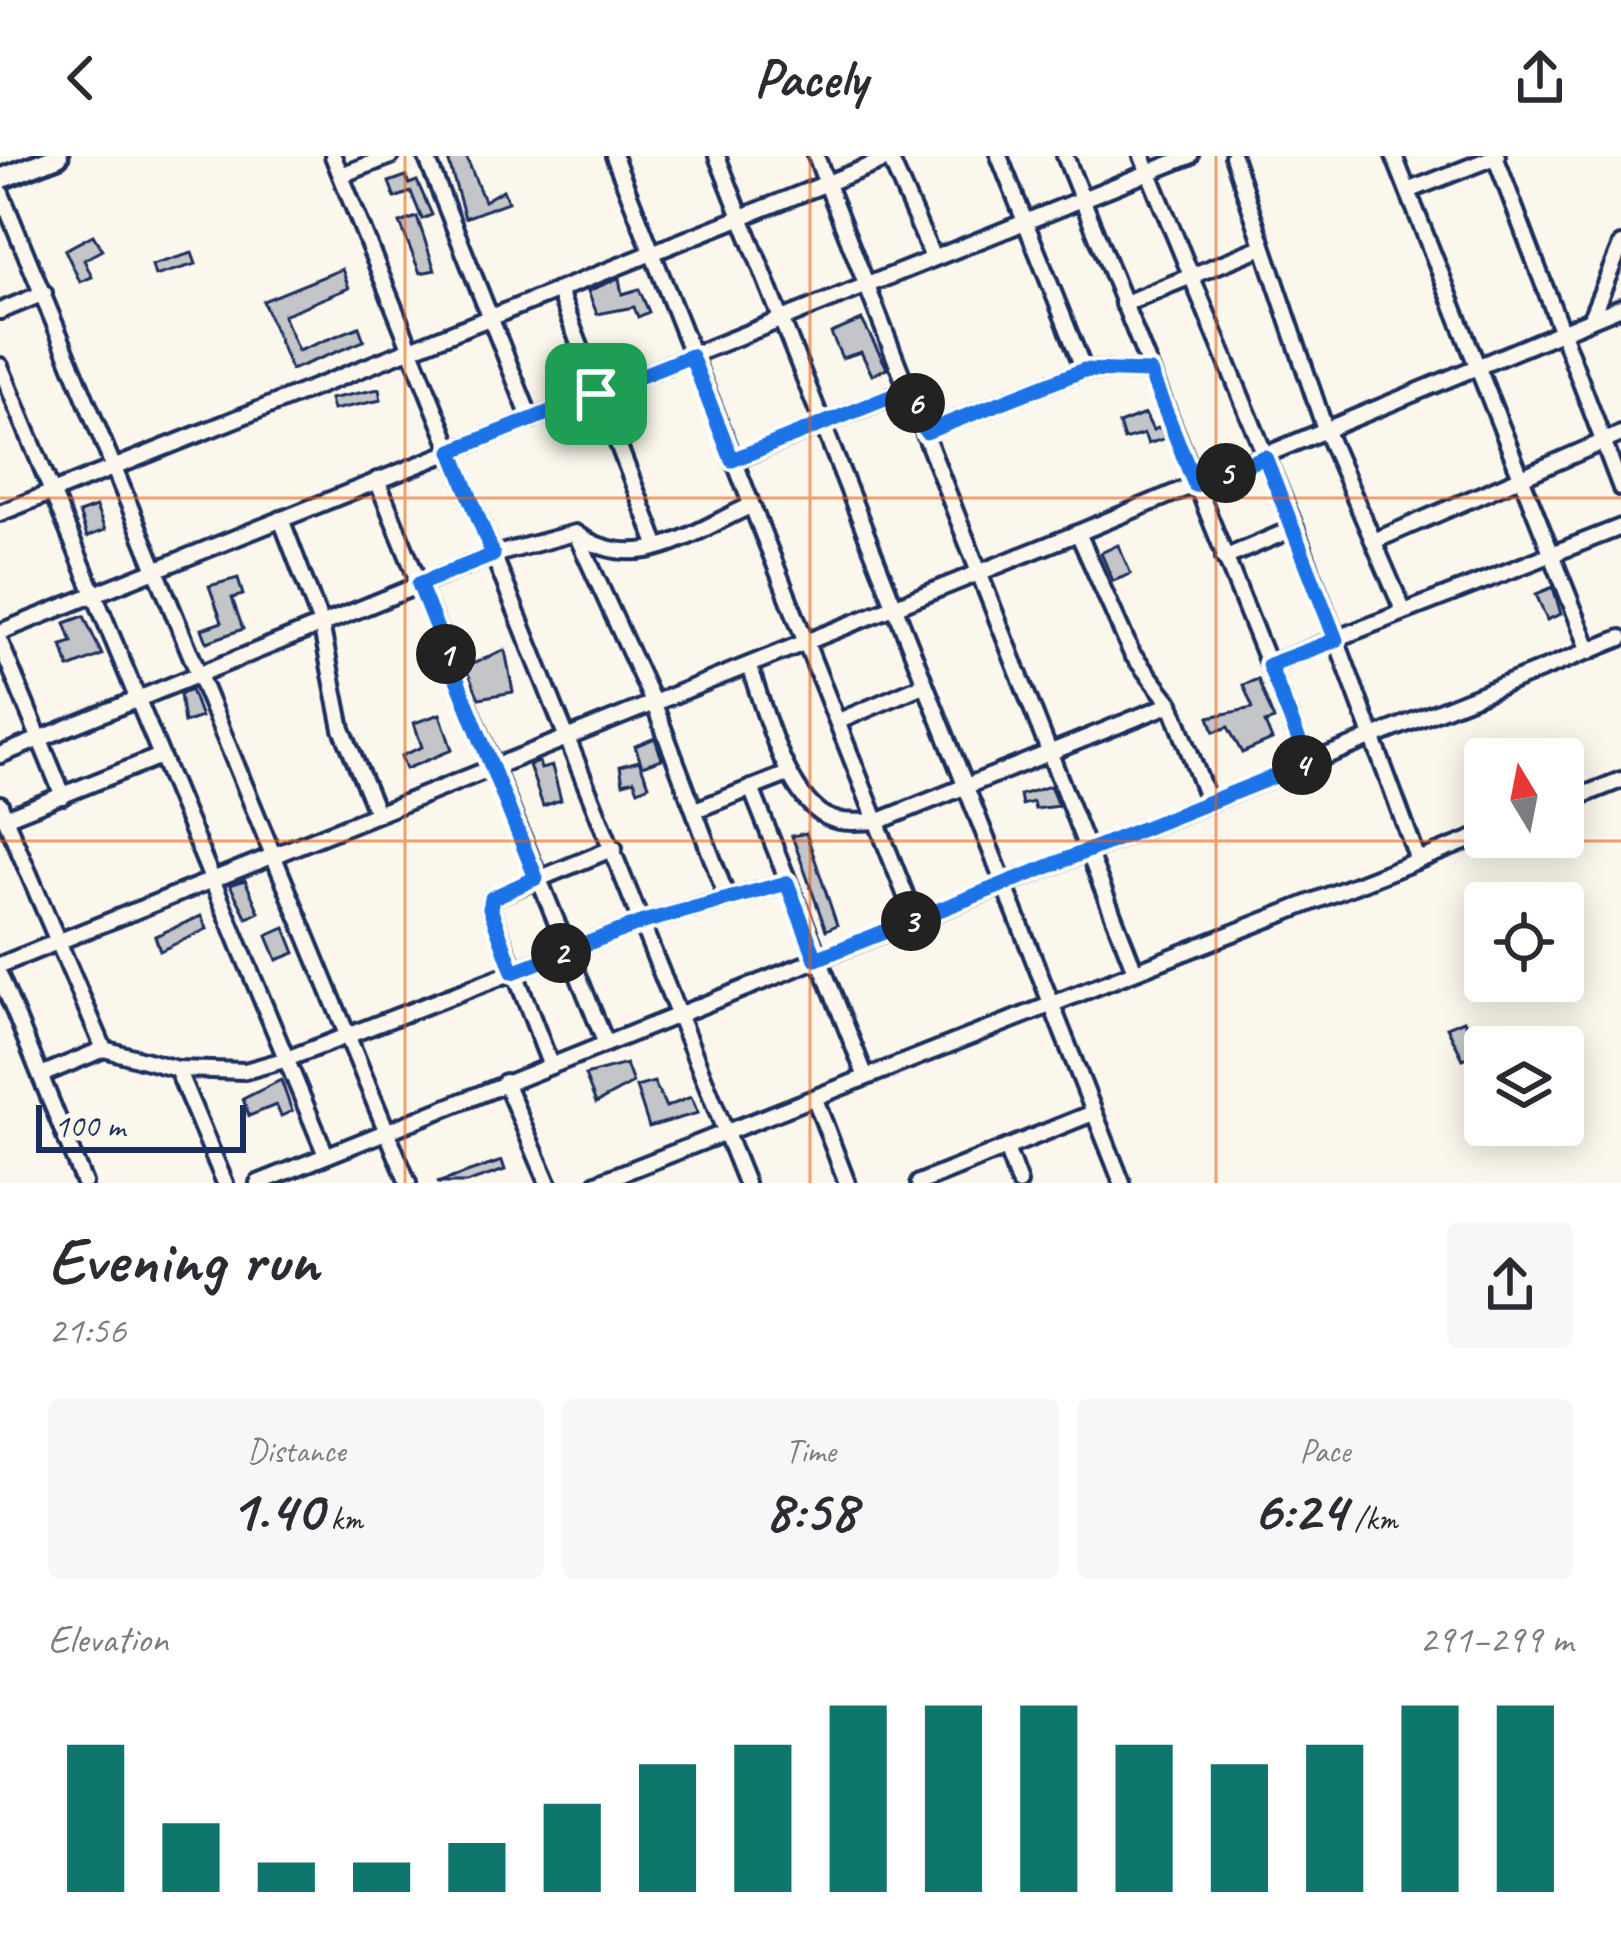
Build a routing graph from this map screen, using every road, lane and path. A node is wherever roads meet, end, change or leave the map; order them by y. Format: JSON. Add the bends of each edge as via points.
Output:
{"nodes":[{"id":1,"x":58,"y":156,"type":"edge"},
{"id":2,"x":333,"y":156,"type":"edge"},
{"id":3,"x":391,"y":156,"type":"edge"},
{"id":4,"x":426,"y":156,"type":"edge"},
{"id":5,"x":614,"y":156,"type":"edge"},
{"id":6,"x":717,"y":156,"type":"edge"},
{"id":7,"x":816,"y":156,"type":"edge"},
{"id":8,"x":999,"y":156,"type":"edge"},
{"id":9,"x":1065,"y":156,"type":"edge"},
{"id":10,"x":1142,"y":156,"type":"edge"},
{"id":11,"x":1190,"y":156,"type":"edge"},
{"id":12,"x":1233,"y":156,"type":"edge"},
{"id":13,"x":1394,"y":156,"type":"edge"},
{"id":14,"x":1496,"y":156,"type":"edge"},
{"id":15,"x":890,"y":157,"type":"edge"},
{"id":16,"x":1148,"y":172,"type":"junction"},
{"id":17,"x":341,"y":175,"type":"junction"},
{"id":18,"x":0,"y":179,"type":"edge"},
{"id":19,"x":827,"y":184,"type":"junction"},
{"id":20,"x":0,"y":191,"type":"edge"},
{"id":21,"x":1408,"y":191,"type":"junction"},
{"id":22,"x":1082,"y":198,"type":"junction"},
{"id":23,"x":742,"y":220,"type":"junction"},
{"id":24,"x":1024,"y":221,"type":"junction"},
{"id":25,"x":1621,"y":244,"type":"edge"},
{"id":26,"x":1262,"y":247,"type":"junction"},
{"id":27,"x":654,"y":252,"type":"junction"},
{"id":28,"x":933,"y":258,"type":"junction"},
{"id":29,"x":1190,"y":277,"type":"junction"},
{"id":30,"x":867,"y":283,"type":"junction"},
{"id":31,"x":559,"y":292,"type":"junction"},
{"id":32,"x":44,"y":293,"type":"junction"},
{"id":33,"x":1123,"y":304,"type":"junction"},
{"id":34,"x":1621,"y":307,"type":"edge"},
{"id":35,"x":0,"y":311,"type":"edge"},
{"id":36,"x":491,"y":317,"type":"junction"},
{"id":37,"x":1591,"y":317,"type":"junction"},
{"id":38,"x":780,"y":318,"type":"junction"},
{"id":39,"x":1562,"y":329,"type":"junction"},
{"id":40,"x":411,"y":348,"type":"junction"},
{"id":41,"x":691,"y":356,"type":"junction"},
{"id":42,"x":1477,"y":364,"type":"junction"},
{"id":43,"x":0,"y":366,"type":"edge"},
{"id":44,"x":1084,"y":370,"type":"junction"},
{"id":45,"x":1150,"y":372,"type":"junction"},
{"id":46,"x":910,"y":389,"type":"junction"},
{"id":47,"x":596,"y":394,"type":"junction"},
{"id":48,"x":531,"y":420,"type":"junction"},
{"id":49,"x":821,"y":425,"type":"junction"},
{"id":50,"x":1325,"y":429,"type":"junction"},
{"id":51,"x":926,"y":432,"type":"junction"},
{"id":52,"x":1621,"y":434,"type":"edge"},
{"id":53,"x":1603,"y":441,"type":"junction"},
{"id":54,"x":452,"y":451,"type":"junction"},
{"id":55,"x":1265,"y":457,"type":"junction"},
{"id":56,"x":732,"y":460,"type":"junction"},
{"id":57,"x":117,"y":466,"type":"junction"},
{"id":58,"x":1519,"y":474,"type":"junction"},
{"id":59,"x":377,"y":480,"type":"junction"},
{"id":60,"x":1195,"y":485,"type":"junction"},
{"id":61,"x":1621,"y":488,"type":"edge"},
{"id":62,"x":51,"y":491,"type":"junction"},
{"id":63,"x":750,"y":506,"type":"junction"},
{"id":64,"x":0,"y":513,"type":"edge"},
{"id":65,"x":281,"y":518,"type":"junction"},
{"id":66,"x":1621,"y":527,"type":"edge"},
{"id":67,"x":1294,"y":528,"type":"junction"},
{"id":68,"x":575,"y":533,"type":"junction"},
{"id":69,"x":1078,"y":533,"type":"junction"},
{"id":70,"x":1374,"y":542,"type":"junction"},
{"id":71,"x":658,"y":548,"type":"junction"},
{"id":72,"x":493,"y":555,"type":"junction"},
{"id":73,"x":1553,"y":555,"type":"junction"},
{"id":74,"x":1224,"y":558,"type":"junction"},
{"id":75,"x":159,"y":567,"type":"junction"},
{"id":76,"x":980,"y":572,"type":"junction"},
{"id":77,"x":419,"y":584,"type":"junction"},
{"id":78,"x":93,"y":593,"type":"junction"},
{"id":79,"x":893,"y":608,"type":"junction"},
{"id":80,"x":1403,"y":610,"type":"junction"},
{"id":81,"x":321,"y":624,"type":"junction"},
{"id":82,"x":0,"y":632,"type":"edge"},
{"id":83,"x":1621,"y":638,"type":"edge"},
{"id":84,"x":1336,"y":640,"type":"junction"},
{"id":85,"x":0,"y":642,"type":"edge"},
{"id":86,"x":805,"y":643,"type":"junction"},
{"id":87,"x":1590,"y":651,"type":"junction"},
{"id":88,"x":749,"y":665,"type":"junction"},
{"id":89,"x":1269,"y":665,"type":"junction"},
{"id":90,"x":200,"y":673,"type":"junction"},
{"id":91,"x":923,"y":685,"type":"junction"},
{"id":92,"x":135,"y":701,"type":"junction"},
{"id":93,"x":653,"y":704,"type":"junction"},
{"id":94,"x":1171,"y":704,"type":"junction"},
{"id":95,"x":838,"y":721,"type":"junction"},
{"id":96,"x":568,"y":737,"type":"junction"},
{"id":97,"x":1372,"y":737,"type":"junction"},
{"id":98,"x":39,"y":739,"type":"junction"},
{"id":99,"x":1053,"y":752,"type":"junction"},
{"id":100,"x":0,"y":754,"type":"edge"},
{"id":101,"x":158,"y":757,"type":"junction"},
{"id":102,"x":1308,"y":763,"type":"junction"},
{"id":103,"x":490,"y":767,"type":"junction"},
{"id":104,"x":788,"y":774,"type":"junction"},
{"id":105,"x":1621,"y":780,"type":"edge"},
{"id":106,"x":751,"y":788,"type":"junction"},
{"id":107,"x":964,"y":788,"type":"junction"},
{"id":108,"x":1584,"y":795,"type":"edge"},
{"id":109,"x":63,"y":796,"type":"junction"},
{"id":110,"x":1210,"y":803,"type":"junction"},
{"id":111,"x":695,"y":810,"type":"junction"},
{"id":112,"x":3,"y":811,"type":"edge"},
{"id":113,"x":376,"y":811,"type":"junction"},
{"id":114,"x":879,"y":821,"type":"junction"},
{"id":115,"x":1464,"y":842,"type":"edge"},
{"id":116,"x":614,"y":848,"type":"junction"},
{"id":117,"x":1090,"y":849,"type":"junction"},
{"id":118,"x":270,"y":855,"type":"junction"},
{"id":119,"x":1418,"y":860,"type":"junction"},
{"id":120,"x":536,"y":878,"type":"junction"},
{"id":121,"x":209,"y":880,"type":"junction"},
{"id":122,"x":787,"y":883,"type":"junction"},
{"id":123,"x":1002,"y":884,"type":"junction"},
{"id":124,"x":726,"y":895,"type":"junction"},
{"id":125,"x":915,"y":919,"type":"junction"},
{"id":126,"x":643,"y":922,"type":"junction"},
{"id":127,"x":57,"y":941,"type":"junction"},
{"id":128,"x":567,"y":951,"type":"junction"},
{"id":129,"x":816,"y":959,"type":"junction"},
{"id":130,"x":0,"y":965,"type":"edge"},
{"id":131,"x":1135,"y":970,"type":"junction"},
{"id":132,"x":513,"y":972,"type":"junction"},
{"id":133,"x":0,"y":976,"type":"edge"},
{"id":134,"x":1049,"y":1004,"type":"junction"},
{"id":135,"x":680,"y":1015,"type":"junction"},
{"id":136,"x":346,"y":1035,"type":"junction"},
{"id":137,"x":606,"y":1044,"type":"junction"},
{"id":138,"x":104,"y":1049,"type":"junction"},
{"id":139,"x":284,"y":1060,"type":"junction"},
{"id":140,"x":550,"y":1064,"type":"junction"},
{"id":141,"x":177,"y":1069,"type":"junction"},
{"id":142,"x":41,"y":1075,"type":"junction"},
{"id":143,"x":866,"y":1077,"type":"junction"},
{"id":144,"x":505,"y":1082,"type":"junction"},
{"id":145,"x":815,"y":1099,"type":"junction"},
{"id":146,"x":1094,"y":1113,"type":"junction"},
{"id":147,"x":386,"y":1131,"type":"junction"},
{"id":148,"x":726,"y":1133,"type":"junction"},
{"id":149,"x":1006,"y":1148,"type":"junction"},
{"id":150,"x":326,"y":1155,"type":"junction"},
{"id":151,"x":285,"y":1178,"type":"edge"},
{"id":152,"x":84,"y":1183,"type":"edge"},
{"id":153,"x":225,"y":1183,"type":"edge"},
{"id":154,"x":258,"y":1183,"type":"edge"},
{"id":155,"x":408,"y":1183,"type":"edge"},
{"id":156,"x":548,"y":1183,"type":"edge"},
{"id":157,"x":597,"y":1183,"type":"edge"},
{"id":158,"x":746,"y":1183,"type":"edge"},
{"id":159,"x":847,"y":1183,"type":"edge"},
{"id":160,"x":919,"y":1183,"type":"edge"},
{"id":161,"x":1019,"y":1183,"type":"edge"},
{"id":162,"x":1122,"y":1183,"type":"edge"}],
"edges":[{"from":1,"to":18,"type":"main road"},
{"from":2,"to":17,"type":"street"},
{"from":3,"to":17,"type":"street"},
{"from":4,"to":36,"type":"street"},
{"from":5,"to":27,"type":"street"},
{"from":6,"to":23,"type":"street"},
{"from":7,"to":19,"type":"street"},
{"from":8,"to":24,"type":"street"},
{"from":9,"to":22,"type":"street"},
{"from":10,"to":16,"type":"street"},
{"from":11,"to":16,"type":"street"},
{"from":12,"to":26,"type":"street"},
{"from":13,"to":21,"type":"street"},
{"from":14,"to":21,"type":"street"},
{"from":14,"to":39,"type":"street"},
{"from":15,"to":19,"type":"street"},
{"from":15,"to":28,"type":"street"},
{"from":16,"to":22,"type":"street"},
{"from":16,"to":29,"type":"street"},
{"from":17,"to":40,"type":"street"},
{"from":19,"to":23,"type":"street"},
{"from":19,"to":30,"type":"street"},
{"from":20,"to":32,"type":"street"},
{"from":21,"to":42,"type":"street"},
{"from":22,"to":24,"type":"street"},
{"from":22,"to":33,"type":"street"},
{"from":23,"to":27,"type":"street"},
{"from":23,"to":38,"type":"street"},
{"from":24,"to":28,"type":"street"},
{"from":24,"to":44,"type":"street"},
{"from":25,"to":37,"type":"street"},
{"from":26,"to":29,"type":"street"},
{"from":26,"to":50,"type":"street"},
{"from":27,"to":31,"type":"street"},
{"from":27,"to":41,"type":"street"},
{"from":28,"to":30,"type":"street"},
{"from":29,"to":33,"type":"street"},
{"from":29,"to":55,"type":"street"},
{"from":30,"to":38,"type":"street"},
{"from":30,"to":46,"type":"street"},
{"from":31,"to":36,"type":"street"},
{"from":31,"to":47,"type":"street"},
{"from":32,"to":35,"type":"street"},
{"from":32,"to":57,"type":"street"},
{"from":33,"to":45,"type":"street"},
{"from":34,"to":37,"type":"street"},
{"from":36,"to":40,"type":"street"},
{"from":36,"to":48,"type":"street"},
{"from":37,"to":39,"type":"street"},
{"from":38,"to":41,"type":"street"},
{"from":38,"to":49,"type":"street"},
{"from":39,"to":42,"type":"street"},
{"from":39,"to":53,"type":"street"},
{"from":40,"to":54,"type":"street"},
{"from":40,"to":57,"type":"street"},
{"from":41,"to":47,"type":"street"},
{"from":41,"to":56,"type":"street"},
{"from":42,"to":50,"type":"street"},
{"from":42,"to":58,"type":"street"},
{"from":43,"to":62,"type":"street"},
{"from":44,"to":45,"type":"street"},
{"from":44,"to":51,"type":"street"},
{"from":45,"to":60,"type":"street"},
{"from":46,"to":49,"type":"street"},
{"from":46,"to":51,"type":"street"},
{"from":47,"to":48,"type":"street"},
{"from":47,"to":71,"type":"street"},
{"from":48,"to":54,"type":"street"},
{"from":49,"to":56,"type":"street"},
{"from":49,"to":79,"type":"street"},
{"from":50,"to":55,"type":"street"},
{"from":50,"to":70,"type":"street"},
{"from":51,"to":76,"type":"street"},
{"from":52,"to":53,"type":"street"},
{"from":53,"to":58,"type":"street"},
{"from":53,"to":61,"type":"street"},
{"from":54,"to":59,"type":"street"},
{"from":54,"to":72,"type":"street"},
{"from":55,"to":60,"type":"street"},
{"from":55,"to":67,"type":"street"},
{"from":56,"to":63,"type":"street"},
{"from":57,"to":62,"type":"street"},
{"from":57,"to":75,"type":"street"},
{"from":58,"to":70,"type":"street"},
{"from":58,"to":73,"type":"street"},
{"from":59,"to":65,"type":"street"},
{"from":59,"to":77,"type":"street"},
{"from":60,"to":69,"type":"street"},
{"from":60,"to":74,"type":"street"},
{"from":62,"to":64,"type":"street"},
{"from":62,"to":78,"type":"street"},
{"from":63,"to":71,"type":"street"},
{"from":63,"to":86,"type":"street"},
{"from":65,"to":75,"type":"street"},
{"from":65,"to":81,"type":"street"},
{"from":66,"to":73,"type":"street"},
{"from":67,"to":74,"type":"street"},
{"from":67,"to":84,"type":"street"},
{"from":68,"to":71,"type":"street","via":[[615,554]]},
{"from":68,"to":72,"type":"street"},
{"from":68,"to":93,"type":"street"},
{"from":69,"to":76,"type":"street"},
{"from":69,"to":94,"type":"street","via":[[1132,653]]},
{"from":70,"to":80,"type":"street"},
{"from":72,"to":77,"type":"street"},
{"from":72,"to":96,"type":"street"},
{"from":73,"to":80,"type":"street"},
{"from":73,"to":87,"type":"street"},
{"from":74,"to":89,"type":"street"},
{"from":75,"to":78,"type":"street"},
{"from":75,"to":90,"type":"street"},
{"from":76,"to":79,"type":"street"},
{"from":76,"to":99,"type":"street"},
{"from":77,"to":81,"type":"street"},
{"from":77,"to":103,"type":"street"},
{"from":78,"to":82,"type":"street"},
{"from":78,"to":92,"type":"street"},
{"from":79,"to":86,"type":"street"},
{"from":79,"to":91,"type":"street"},
{"from":80,"to":84,"type":"street"},
{"from":81,"to":90,"type":"street"},
{"from":81,"to":113,"type":"street","via":[[342,729]]},
{"from":83,"to":87,"type":"street"},
{"from":84,"to":89,"type":"street"},
{"from":84,"to":97,"type":"street"},
{"from":85,"to":98,"type":"street"},
{"from":86,"to":88,"type":"street"},
{"from":86,"to":95,"type":"street"},
{"from":87,"to":97,"type":"street"},
{"from":88,"to":93,"type":"street"},
{"from":88,"to":104,"type":"street"},
{"from":89,"to":102,"type":"street"},
{"from":90,"to":92,"type":"street"},
{"from":90,"to":118,"type":"street"},
{"from":91,"to":95,"type":"street"},
{"from":91,"to":107,"type":"street"},
{"from":92,"to":98,"type":"street"},
{"from":92,"to":101,"type":"street"},
{"from":93,"to":96,"type":"street"},
{"from":93,"to":111,"type":"street"},
{"from":94,"to":99,"type":"street"},
{"from":94,"to":110,"type":"street"},
{"from":95,"to":114,"type":"street"},
{"from":96,"to":103,"type":"street"},
{"from":96,"to":116,"type":"street"},
{"from":97,"to":102,"type":"street"},
{"from":97,"to":119,"type":"street"},
{"from":98,"to":100,"type":"street"},
{"from":98,"to":109,"type":"street"},
{"from":99,"to":107,"type":"street"},
{"from":99,"to":117,"type":"street"},
{"from":101,"to":109,"type":"street"},
{"from":101,"to":121,"type":"street"},
{"from":102,"to":110,"type":"street"},
{"from":103,"to":113,"type":"street"},
{"from":103,"to":120,"type":"street"},
{"from":104,"to":106,"type":"street"},
{"from":104,"to":114,"type":"street","via":[[832,819]]},
{"from":105,"to":108,"type":"street"},
{"from":106,"to":111,"type":"street"},
{"from":106,"to":122,"type":"street"},
{"from":107,"to":114,"type":"street"},
{"from":107,"to":123,"type":"street"},
{"from":109,"to":112,"type":"street"},
{"from":110,"to":117,"type":"street"},
{"from":111,"to":124,"type":"street"},
{"from":112,"to":127,"type":"street"},
{"from":113,"to":118,"type":"street"},
{"from":114,"to":125,"type":"street"},
{"from":115,"to":119,"type":"street"},
{"from":116,"to":120,"type":"street"},
{"from":116,"to":126,"type":"street"},
{"from":117,"to":123,"type":"street"},
{"from":117,"to":131,"type":"street"},
{"from":118,"to":121,"type":"street"},
{"from":118,"to":136,"type":"street"},
{"from":119,"to":131,"type":"street"},
{"from":120,"to":128,"type":"street"},
{"from":120,"to":132,"type":"street","via":[[492,898]]},
{"from":121,"to":127,"type":"street"},
{"from":121,"to":139,"type":"street"},
{"from":122,"to":124,"type":"street"},
{"from":122,"to":129,"type":"street"},
{"from":123,"to":125,"type":"street"},
{"from":123,"to":134,"type":"street"},
{"from":124,"to":126,"type":"street"},
{"from":125,"to":129,"type":"street"},
{"from":126,"to":128,"type":"street"},
{"from":126,"to":135,"type":"street"},
{"from":127,"to":130,"type":"street"},
{"from":127,"to":138,"type":"street"},
{"from":128,"to":132,"type":"street"},
{"from":128,"to":137,"type":"street"},
{"from":129,"to":135,"type":"street"},
{"from":129,"to":143,"type":"street"},
{"from":131,"to":134,"type":"street"},
{"from":132,"to":136,"type":"street"},
{"from":132,"to":140,"type":"street"},
{"from":133,"to":142,"type":"street"},
{"from":134,"to":143,"type":"street"},
{"from":134,"to":146,"type":"street"},
{"from":135,"to":137,"type":"street"},
{"from":135,"to":148,"type":"street"},
{"from":136,"to":139,"type":"street"},
{"from":136,"to":147,"type":"street"},
{"from":137,"to":140,"type":"street"},
{"from":138,"to":141,"type":"street"},
{"from":138,"to":142,"type":"street"},
{"from":139,"to":141,"type":"street","via":[[245,1071]]},
{"from":139,"to":150,"type":"street"},
{"from":140,"to":144,"type":"street"},
{"from":141,"to":153,"type":"street"},
{"from":142,"to":152,"type":"street"},
{"from":143,"to":145,"type":"street"},
{"from":144,"to":147,"type":"street"},
{"from":144,"to":156,"type":"street"},
{"from":145,"to":148,"type":"street"},
{"from":145,"to":159,"type":"street"},
{"from":146,"to":149,"type":"street"},
{"from":146,"to":162,"type":"street"},
{"from":147,"to":150,"type":"street"},
{"from":147,"to":155,"type":"street"},
{"from":148,"to":157,"type":"street"},
{"from":148,"to":158,"type":"street"},
{"from":149,"to":160,"type":"street"},
{"from":149,"to":161,"type":"street"},
{"from":150,"to":151,"type":"street"},
{"from":151,"to":154,"type":"street"}]}
